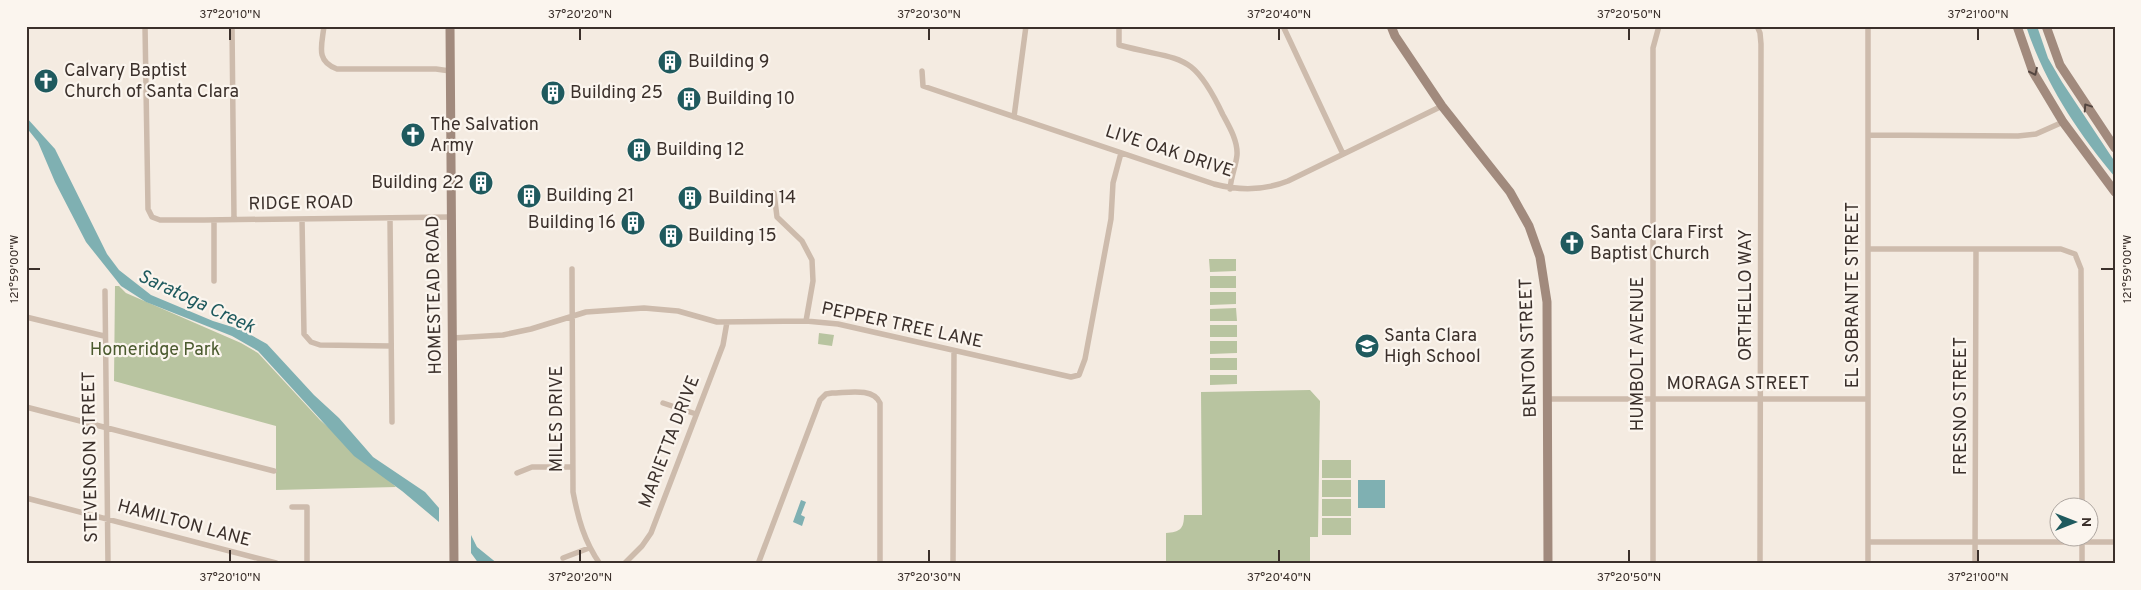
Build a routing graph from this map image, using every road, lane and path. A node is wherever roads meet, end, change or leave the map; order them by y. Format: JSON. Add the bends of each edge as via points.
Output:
{"nodes":[{"id":1,"x":146,"y":26,"type":"edge"},
{"id":2,"x":232,"y":26,"type":"edge"},
{"id":3,"x":324,"y":26,"type":"edge"},
{"id":4,"x":450,"y":26,"type":"edge"},
{"id":5,"x":1026,"y":26,"type":"edge"},
{"id":6,"x":1119,"y":26,"type":"edge"},
{"id":7,"x":1283,"y":26,"type":"edge"},
{"id":8,"x":1390,"y":26,"type":"edge"},
{"id":9,"x":1659,"y":26,"type":"edge"},
{"id":10,"x":1757,"y":26,"type":"edge"},
{"id":11,"x":1868,"y":26,"type":"edge"},
{"id":12,"x":2017,"y":26,"type":"edge"},
{"id":13,"x":2046,"y":26,"type":"edge"},
{"id":14,"x":450,"y":71,"type":"junction"},
{"id":15,"x":922,"y":71,"type":"dead end"},
{"id":16,"x":1442,"y":106,"type":"junction"},
{"id":17,"x":1014,"y":116,"type":"junction"},
{"id":18,"x":2063,"y":122,"type":"junction"},
{"id":19,"x":1868,"y":135,"type":"junction"},
{"id":20,"x":2115,"y":148,"type":"edge"},
{"id":21,"x":1121,"y":153,"type":"junction"},
{"id":22,"x":1343,"y":154,"type":"junction"},
{"id":23,"x":1230,"y":188,"type":"junction"},
{"id":24,"x":2115,"y":192,"type":"edge"},
{"id":25,"x":774,"y":193,"type":"dead end"},
{"id":26,"x":390,"y":218,"type":"junction"},
{"id":27,"x":450,"y":218,"type":"junction"},
{"id":28,"x":234,"y":219,"type":"junction"},
{"id":29,"x":302,"y":219,"type":"junction"},
{"id":30,"x":214,"y":220,"type":"junction"},
{"id":31,"x":1868,"y":249,"type":"junction"},
{"id":32,"x":1976,"y":249,"type":"junction"},
{"id":33,"x":572,"y":269,"type":"dead end"},
{"id":34,"x":214,"y":281,"type":"dead end"},
{"id":35,"x":105,"y":290,"type":"dead end"},
{"id":36,"x":572,"y":316,"type":"junction"},
{"id":37,"x":26,"y":317,"type":"edge"},
{"id":38,"x":806,"y":321,"type":"junction"},
{"id":39,"x":726,"y":322,"type":"junction"},
{"id":40,"x":104,"y":336,"type":"junction"},
{"id":41,"x":453,"y":338,"type":"junction"},
{"id":42,"x":391,"y":346,"type":"junction"},
{"id":43,"x":954,"y":352,"type":"junction"},
{"id":44,"x":1548,"y":399,"type":"junction"},
{"id":45,"x":1653,"y":399,"type":"junction"},
{"id":46,"x":1761,"y":399,"type":"junction"},
{"id":47,"x":1868,"y":399,"type":"junction"},
{"id":48,"x":664,"y":403,"type":"dead end"},
{"id":49,"x":26,"y":407,"type":"edge"},
{"id":50,"x":696,"y":414,"type":"junction"},
{"id":51,"x":392,"y":422,"type":"dead end"},
{"id":52,"x":106,"y":427,"type":"junction"},
{"id":53,"x":572,"y":467,"type":"junction"},
{"id":54,"x":274,"y":471,"type":"dead end"},
{"id":55,"x":518,"y":474,"type":"dead end"},
{"id":56,"x":26,"y":498,"type":"edge"},
{"id":57,"x":2082,"y":498,"type":"edge"},
{"id":58,"x":292,"y":507,"type":"dead end"},
{"id":59,"x":108,"y":519,"type":"junction"},
{"id":60,"x":2048,"y":541,"type":"edge"},
{"id":61,"x":2098,"y":541,"type":"edge"},
{"id":62,"x":1868,"y":542,"type":"junction"},
{"id":63,"x":1976,"y":542,"type":"junction"},
{"id":64,"x":2115,"y":542,"type":"edge"},
{"id":65,"x":589,"y":548,"type":"junction"},
{"id":66,"x":2082,"y":548,"type":"edge"},
{"id":67,"x":563,"y":558,"type":"dead end"},
{"id":68,"x":276,"y":563,"type":"edge"},
{"id":69,"x":108,"y":564,"type":"edge"},
{"id":70,"x":307,"y":564,"type":"edge"},
{"id":71,"x":454,"y":564,"type":"edge"},
{"id":72,"x":600,"y":564,"type":"edge"},
{"id":73,"x":624,"y":564,"type":"edge"},
{"id":74,"x":758,"y":564,"type":"edge"},
{"id":75,"x":880,"y":564,"type":"edge"},
{"id":76,"x":953,"y":564,"type":"edge"},
{"id":77,"x":1548,"y":564,"type":"edge"},
{"id":78,"x":1653,"y":564,"type":"edge"},
{"id":79,"x":1760,"y":564,"type":"edge"},
{"id":80,"x":1868,"y":564,"type":"edge"},
{"id":81,"x":1975,"y":564,"type":"edge"},
{"id":82,"x":2082,"y":564,"type":"edge"}],
"edges":[{"from":1,"to":30,"type":"street","name":"RIDGE ROAD","via":[[148,209],[152,217],[160,220]]},
{"from":2,"to":28,"type":"street"},
{"from":3,"to":14,"type":"street","via":[[321,55],[327,65],[337,69],[436,68]]},
{"from":4,"to":14,"type":"main road","name":"HOMESTEAD ROAD"},
{"from":5,"to":17,"type":"street"},
{"from":6,"to":23,"type":"street","via":[[1119,45],[1173,56],[1201,74],[1234,138],[1237,154]]},
{"from":7,"to":22,"type":"street"},
{"from":8,"to":16,"type":"main road","name":"BENTON STREET"},
{"from":9,"to":45,"type":"street","name":"HUMBOLT AVENUE","via":[[1653,48]]},
{"from":10,"to":46,"type":"street","name":"ORTHELLO WAY","via":[[1761,44]]},
{"from":11,"to":19,"type":"street","name":"EL SOBRANTE STREET"},
{"from":12,"to":18,"type":"main road","one_way":true,"via":[[2033,72]]},
{"from":20,"to":13,"type":"main road","one_way":true,"via":[[2060,65]]},
{"from":14,"to":27,"type":"main road","name":"HOMESTEAD ROAD"},
{"from":15,"to":17,"type":"street","name":"LIVE OAK DRIVE","via":[[922,86]]},
{"from":16,"to":22,"type":"street","name":"LIVE OAK DRIVE"},
{"from":16,"to":44,"type":"main road","name":"BENTON STREET","via":[[1510,192],[1529,226],[1541,261],[1547,302]]},
{"from":17,"to":21,"type":"street","name":"LIVE OAK DRIVE"},
{"from":18,"to":19,"type":"street","via":[[2036,134],[2018,136]]},
{"from":18,"to":24,"type":"main road"},
{"from":19,"to":31,"type":"street","name":"EL SOBRANTE STREET"},
{"from":21,"to":23,"type":"street","name":"LIVE OAK DRIVE"},
{"from":21,"to":43,"type":"street","name":"PEPPER TREE LANE","via":[[1113,184],[1111,218],[1085,359],[1079,375],[1071,377]]},
{"from":22,"to":23,"type":"street","name":"LIVE OAK DRIVE","via":[[1276,186]]},
{"from":25,"to":38,"type":"street","via":[[777,216],[802,241],[812,260],[813,281]]},
{"from":26,"to":27,"type":"street","name":"RIDGE ROAD"},
{"from":26,"to":29,"type":"street","name":"RIDGE ROAD"},
{"from":26,"to":42,"type":"street"},
{"from":27,"to":41,"type":"main road","name":"HOMESTEAD ROAD"},
{"from":28,"to":29,"type":"street","name":"RIDGE ROAD"},
{"from":28,"to":30,"type":"street","name":"RIDGE ROAD"},
{"from":29,"to":42,"type":"street","via":[[304,334],[311,342],[320,345]]},
{"from":30,"to":34,"type":"street"},
{"from":31,"to":32,"type":"street"},
{"from":31,"to":47,"type":"street","name":"EL SOBRANTE STREET"},
{"from":32,"to":57,"type":"street","via":[[2061,249],[2075,254],[2081,269]]},
{"from":32,"to":63,"type":"street","name":"FRESNO STREET"},
{"from":33,"to":36,"type":"street","name":"MILES DRIVE"},
{"from":35,"to":40,"type":"street","name":"STEVENSON STREET"},
{"from":36,"to":39,"type":"street","name":"PEPPER TREE LANE","via":[[602,310],[644,308],[678,311]]},
{"from":36,"to":41,"type":"street","name":"PEPPER TREE LANE","via":[[503,335]]},
{"from":36,"to":53,"type":"street","name":"MILES DRIVE"},
{"from":37,"to":40,"type":"street"},
{"from":38,"to":39,"type":"street","name":"PEPPER TREE LANE"},
{"from":38,"to":43,"type":"street","name":"PEPPER TREE LANE","via":[[838,324]]},
{"from":39,"to":50,"type":"street","name":"MARIETTA DRIVE","via":[[723,346]]},
{"from":40,"to":52,"type":"street","name":"STEVENSON STREET"},
{"from":41,"to":71,"type":"main road","name":"HOMESTEAD ROAD"},
{"from":42,"to":51,"type":"street"},
{"from":43,"to":76,"type":"street"},
{"from":44,"to":45,"type":"street","name":"MORAGA STREET"},
{"from":44,"to":77,"type":"main road","name":"BENTON STREET"},
{"from":45,"to":46,"type":"street","name":"MORAGA STREET"},
{"from":45,"to":78,"type":"street","name":"HUMBOLT AVENUE"},
{"from":46,"to":47,"type":"street","name":"MORAGA STREET"},
{"from":46,"to":79,"type":"street","name":"ORTHELLO WAY"},
{"from":47,"to":62,"type":"street","name":"EL SOBRANTE STREET"},
{"from":48,"to":50,"type":"street"},
{"from":49,"to":52,"type":"street"},
{"from":50,"to":73,"type":"street","name":"MARIETTA DRIVE","via":[[651,533]]},
{"from":52,"to":54,"type":"street"},
{"from":52,"to":59,"type":"street","name":"STEVENSON STREET"},
{"from":53,"to":55,"type":"street","via":[[532,467]]},
{"from":53,"to":65,"type":"street","name":"MILES DRIVE","via":[[579,521]]},
{"from":56,"to":59,"type":"street","name":"HAMILTON LANE"},
{"from":58,"to":70,"type":"street","via":[[306,507]]},
{"from":59,"to":68,"type":"street","name":"HAMILTON LANE"},
{"from":59,"to":69,"type":"street","name":"STEVENSON STREET"},
{"from":60,"to":63,"type":"street"},
{"from":61,"to":64,"type":"street"},
{"from":62,"to":63,"type":"street"},
{"from":62,"to":80,"type":"street","name":"EL SOBRANTE STREET"},
{"from":63,"to":81,"type":"street","name":"FRESNO STREET"},
{"from":65,"to":67,"type":"street"},
{"from":65,"to":72,"type":"street","name":"MILES DRIVE"},
{"from":66,"to":82,"type":"street"},
{"from":74,"to":75,"type":"street","via":[[820,400],[832,393],[872,394],[880,403]]}]}
